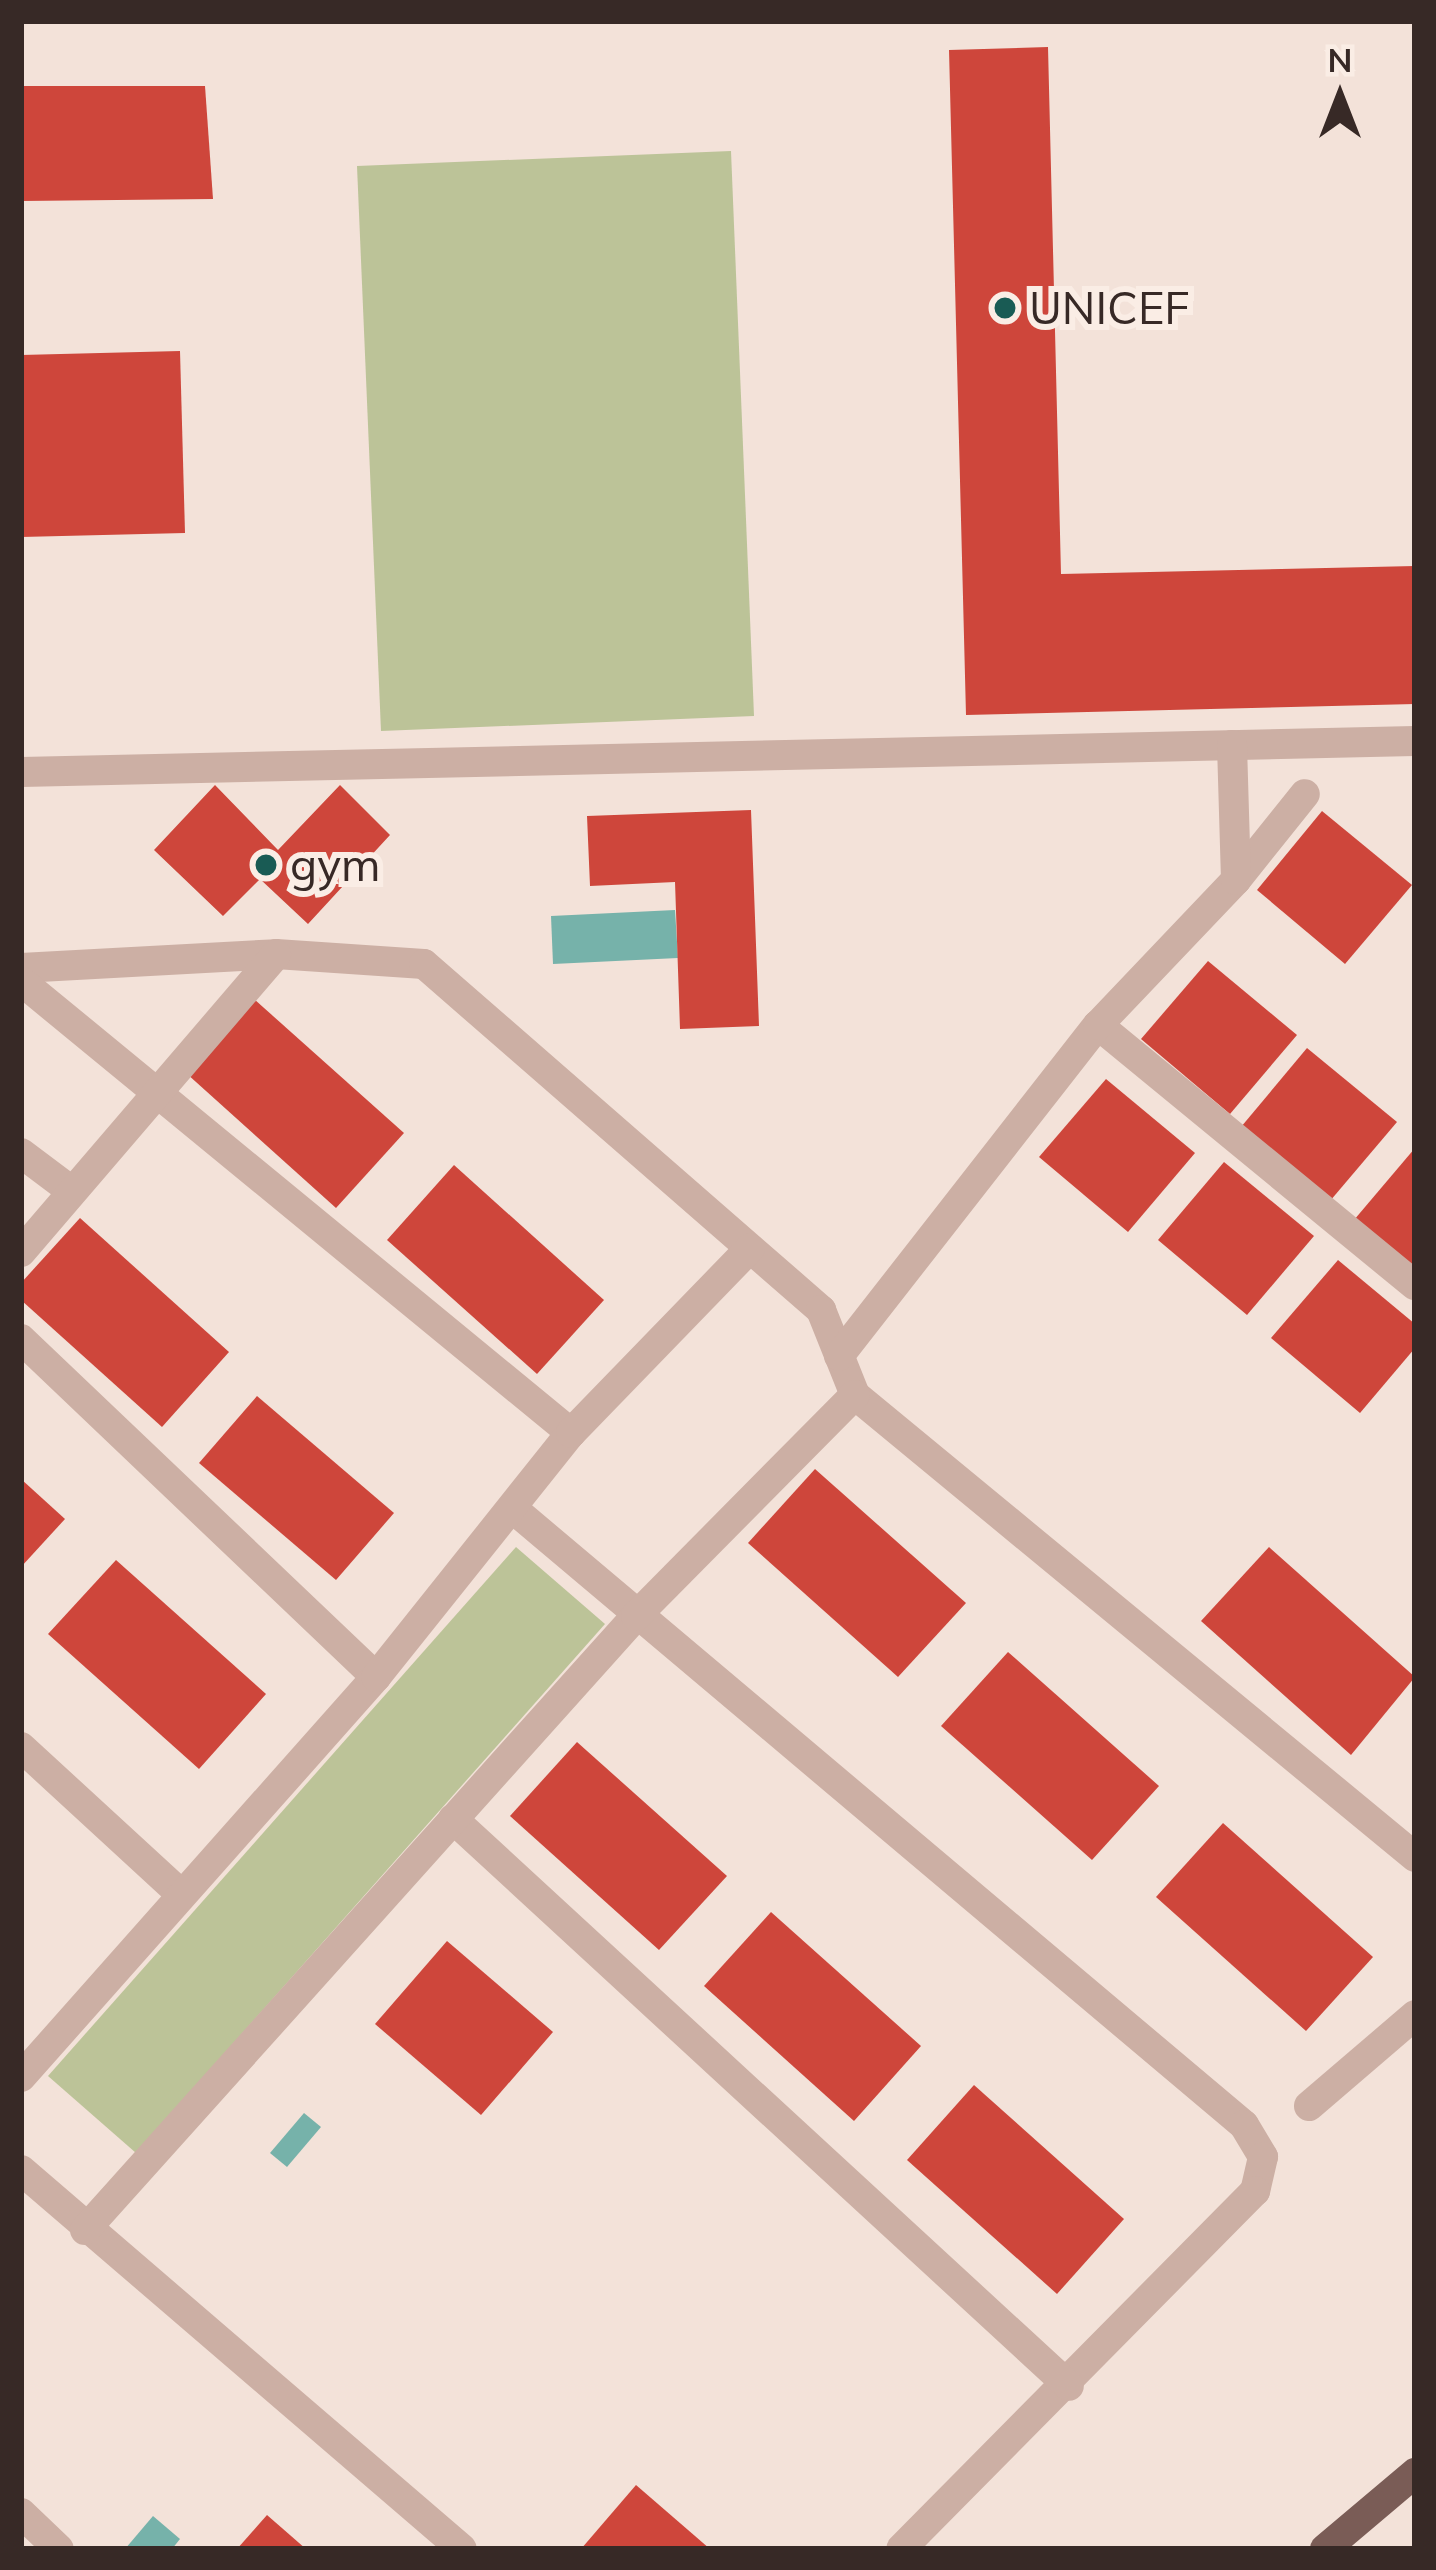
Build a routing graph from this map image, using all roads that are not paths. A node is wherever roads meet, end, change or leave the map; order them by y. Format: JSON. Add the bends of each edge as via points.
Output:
{"nodes":[{"id":1,"x":1415,"y":741,"type":"edge"},
{"id":2,"x":1232,"y":746,"type":"junction"},
{"id":3,"x":21,"y":772,"type":"edge"},
{"id":4,"x":1305,"y":794,"type":"dead end"},
{"id":5,"x":1236,"y":880,"type":"junction"},
{"id":6,"x":276,"y":954,"type":"junction"},
{"id":7,"x":21,"y":968,"type":"edge"},
{"id":8,"x":21,"y":981,"type":"edge"},
{"id":9,"x":1098,"y":1025,"type":"junction"},
{"id":10,"x":159,"y":1093,"type":"junction"},
{"id":11,"x":21,"y":1153,"type":"edge"},
{"id":12,"x":68,"y":1190,"type":"junction"},
{"id":13,"x":750,"y":1248,"type":"junction"},
{"id":14,"x":21,"y":1252,"type":"edge"},
{"id":15,"x":1415,"y":1285,"type":"edge"},
{"id":16,"x":21,"y":1340,"type":"edge"},
{"id":17,"x":839,"y":1356,"type":"junction"},
{"id":18,"x":855,"y":1395,"type":"junction"},
{"id":19,"x":571,"y":1433,"type":"junction"},
{"id":20,"x":512,"y":1508,"type":"junction"},
{"id":21,"x":636,"y":1616,"type":"junction"},
{"id":22,"x":376,"y":1677,"type":"junction"},
{"id":23,"x":21,"y":1748,"type":"edge"},
{"id":24,"x":453,"y":1819,"type":"junction"},
{"id":25,"x":1415,"y":1857,"type":"edge"},
{"id":26,"x":181,"y":1894,"type":"junction"},
{"id":27,"x":1415,"y":2015,"type":"edge"},
{"id":28,"x":21,"y":2077,"type":"edge"},
{"id":29,"x":1309,"y":2106,"type":"dead end"},
{"id":30,"x":21,"y":2170,"type":"edge"},
{"id":31,"x":85,"y":2230,"type":"junction"},
{"id":32,"x":1069,"y":2386,"type":"junction"},
{"id":33,"x":1415,"y":2473,"type":"edge"},
{"id":34,"x":21,"y":2513,"type":"edge"},
{"id":35,"x":59,"y":2549,"type":"edge"},
{"id":36,"x":462,"y":2549,"type":"edge"},
{"id":37,"x":902,"y":2549,"type":"edge"},
{"id":38,"x":1324,"y":2549,"type":"edge"}],
"edges":[{"from":1,"to":2,"type":"street"},
{"from":2,"to":3,"type":"street"},
{"from":2,"to":5,"type":"street"},
{"from":4,"to":5,"type":"street"},
{"from":5,"to":9,"type":"street"},
{"from":6,"to":7,"type":"street"},
{"from":6,"to":10,"type":"street"},
{"from":6,"to":13,"type":"street","via":[[424,964]]},
{"from":8,"to":10,"type":"street"},
{"from":9,"to":15,"type":"street"},
{"from":9,"to":17,"type":"street"},
{"from":10,"to":12,"type":"street"},
{"from":10,"to":19,"type":"street"},
{"from":11,"to":12,"type":"street"},
{"from":12,"to":14,"type":"street"},
{"from":13,"to":17,"type":"street","via":[[821,1310]]},
{"from":13,"to":19,"type":"street"},
{"from":16,"to":22,"type":"street"},
{"from":17,"to":18,"type":"street"},
{"from":18,"to":21,"type":"street"},
{"from":18,"to":25,"type":"street"},
{"from":19,"to":20,"type":"street"},
{"from":20,"to":21,"type":"street"},
{"from":20,"to":22,"type":"street"},
{"from":21,"to":24,"type":"street"},
{"from":21,"to":32,"type":"street","via":[[1244,2125],[1263,2157],[1255,2191]]},
{"from":22,"to":26,"type":"street"},
{"from":23,"to":26,"type":"street"},
{"from":24,"to":31,"type":"street"},
{"from":24,"to":32,"type":"street"},
{"from":26,"to":28,"type":"street"},
{"from":27,"to":29,"type":"street"},
{"from":30,"to":31,"type":"street"},
{"from":31,"to":36,"type":"street"},
{"from":32,"to":37,"type":"street"},
{"from":33,"to":38,"type":"main road"},
{"from":34,"to":35,"type":"street"}]}
